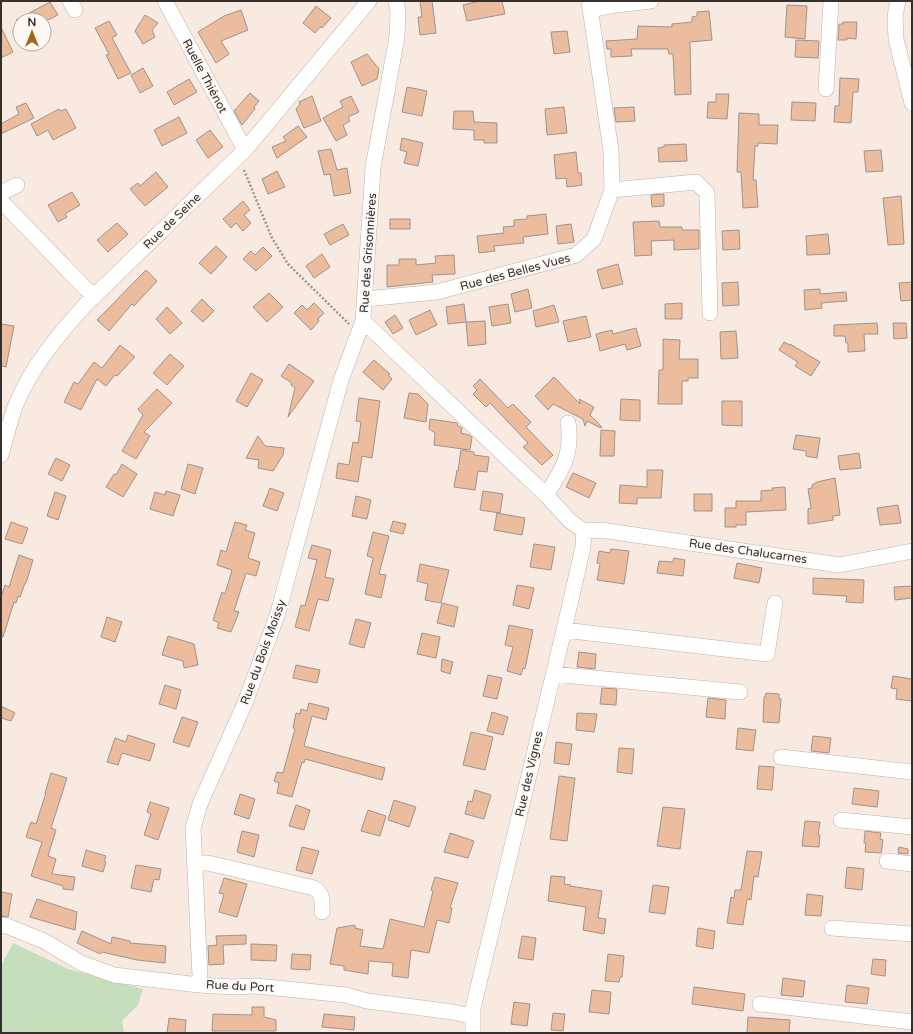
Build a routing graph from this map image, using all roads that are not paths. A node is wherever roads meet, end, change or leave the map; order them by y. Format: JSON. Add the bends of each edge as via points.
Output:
{"nodes":[{"id":1,"x":165,"y":1,"type":"edge"},
{"id":2,"x":369,"y":1,"type":"edge"},
{"id":3,"x":396,"y":1,"type":"edge"},
{"id":4,"x":651,"y":1,"type":"edge"},
{"id":5,"x":831,"y":1,"type":"edge"},
{"id":6,"x":898,"y":1,"type":"edge"},
{"id":7,"x":589,"y":6,"type":"edge"},
{"id":8,"x":826,"y":89,"type":"dead end"},
{"id":9,"x":912,"y":103,"type":"edge"},
{"id":10,"x":240,"y":154,"type":"junction"},
{"id":11,"x":17,"y":185,"type":"dead end"},
{"id":12,"x":612,"y":190,"type":"junction"},
{"id":13,"x":1,"y":193,"type":"edge"},
{"id":14,"x":1,"y":201,"type":"edge"},
{"id":15,"x":95,"y":296,"type":"junction"},
{"id":16,"x":365,"y":300,"type":"junction"},
{"id":17,"x":710,"y":313,"type":"dead end"},
{"id":18,"x":361,"y":328,"type":"junction"},
{"id":19,"x":568,"y":423,"type":"dead end"},
{"id":20,"x":1,"y":455,"type":"edge"},
{"id":21,"x":546,"y":495,"type":"junction"},
{"id":22,"x":584,"y":531,"type":"junction"},
{"id":23,"x":912,"y":551,"type":"edge"},
{"id":24,"x":775,"y":603,"type":"dead end"},
{"id":25,"x":563,"y":634,"type":"junction"},
{"id":26,"x":685,"y":654,"type":"dead end"},
{"id":27,"x":553,"y":674,"type":"junction"},
{"id":28,"x":740,"y":692,"type":"dead end"},
{"id":29,"x":782,"y":757,"type":"dead end"},
{"id":30,"x":836,"y":772,"type":"dead end"},
{"id":31,"x":912,"y":772,"type":"edge"},
{"id":32,"x":912,"y":780,"type":"edge"},
{"id":33,"x":841,"y":820,"type":"dead end"},
{"id":34,"x":912,"y":827,"type":"edge"},
{"id":35,"x":887,"y":862,"type":"dead end"},
{"id":36,"x":195,"y":863,"type":"junction"},
{"id":37,"x":912,"y":864,"type":"edge"},
{"id":38,"x":322,"y":912,"type":"dead end"},
{"id":39,"x":1,"y":925,"type":"edge"},
{"id":40,"x":832,"y":928,"type":"dead end"},
{"id":41,"x":912,"y":934,"type":"edge"},
{"id":42,"x":199,"y":985,"type":"junction"},
{"id":43,"x":760,"y":1004,"type":"dead end"},
{"id":44,"x":473,"y":1016,"type":"junction"},
{"id":45,"x":912,"y":1022,"type":"edge"},
{"id":46,"x":473,"y":1033,"type":"edge"}],
"edges":[{"from":1,"to":10,"type":"street","name":"Ruelle Thiénot"},
{"from":2,"to":10,"type":"street","name":"Rue de Seine"},
{"from":3,"to":16,"type":"street","name":"Rue des Grisonnières","via":[[396,37],[373,167]]},
{"from":4,"to":7,"type":"street"},
{"from":5,"to":8,"type":"street"},
{"from":6,"to":9,"type":"street","via":[[896,39]]},
{"from":7,"to":12,"type":"street","name":"Rue des Belles Vues","via":[[612,150]]},
{"from":10,"to":15,"type":"street","name":"Rue de Seine"},
{"from":11,"to":13,"type":"street"},
{"from":12,"to":16,"type":"street","name":"Rue des Belles Vues","via":[[594,239],[576,256],[437,292]]},
{"from":12,"to":17,"type":"street","via":[[696,182],[707,193]]},
{"from":14,"to":15,"type":"street"},
{"from":15,"to":20,"type":"street","name":"Rue de Seine","via":[[48,349],[32,373],[17,403]]},
{"from":16,"to":18,"type":"street","name":"Rue des Grisonnières"},
{"from":18,"to":21,"type":"street","name":"Rue des Grisonnières"},
{"from":18,"to":36,"type":"street","name":"Rue du Bois Moissy","via":[[339,387],[278,613],[245,704],[200,804],[193,828]]},
{"from":19,"to":21,"type":"street","via":[[568,456],[560,475]]},
{"from":21,"to":22,"type":"street","name":"Rue des Grisonnières","via":[[570,521]]},
{"from":22,"to":23,"type":"street","name":"Rue des Chalucarnes","via":[[601,530],[839,565]]},
{"from":22,"to":25,"type":"street","name":"Rue des Vignes","via":[[583,547]]},
{"from":24,"to":25,"type":"street","via":[[767,654]]},
{"from":25,"to":26,"type":"street"},
{"from":25,"to":27,"type":"street","name":"Rue des Vignes"},
{"from":27,"to":28,"type":"street"},
{"from":27,"to":44,"type":"street","name":"Rue des Vignes"},
{"from":29,"to":31,"type":"street"},
{"from":30,"to":32,"type":"street"},
{"from":33,"to":34,"type":"street"},
{"from":35,"to":37,"type":"street"},
{"from":36,"to":38,"type":"street","via":[[208,863],[314,888],[320,892]]},
{"from":36,"to":42,"type":"street","name":"Rue du Bois Moissy"},
{"from":39,"to":42,"type":"street","name":"Rue du Port","via":[[44,941],[81,963],[114,975]]},
{"from":40,"to":41,"type":"street"},
{"from":42,"to":44,"type":"street","name":"Rue du Port","via":[[256,986],[346,995],[367,1001]]},
{"from":43,"to":45,"type":"street"},
{"from":44,"to":46,"type":"street"}]}
